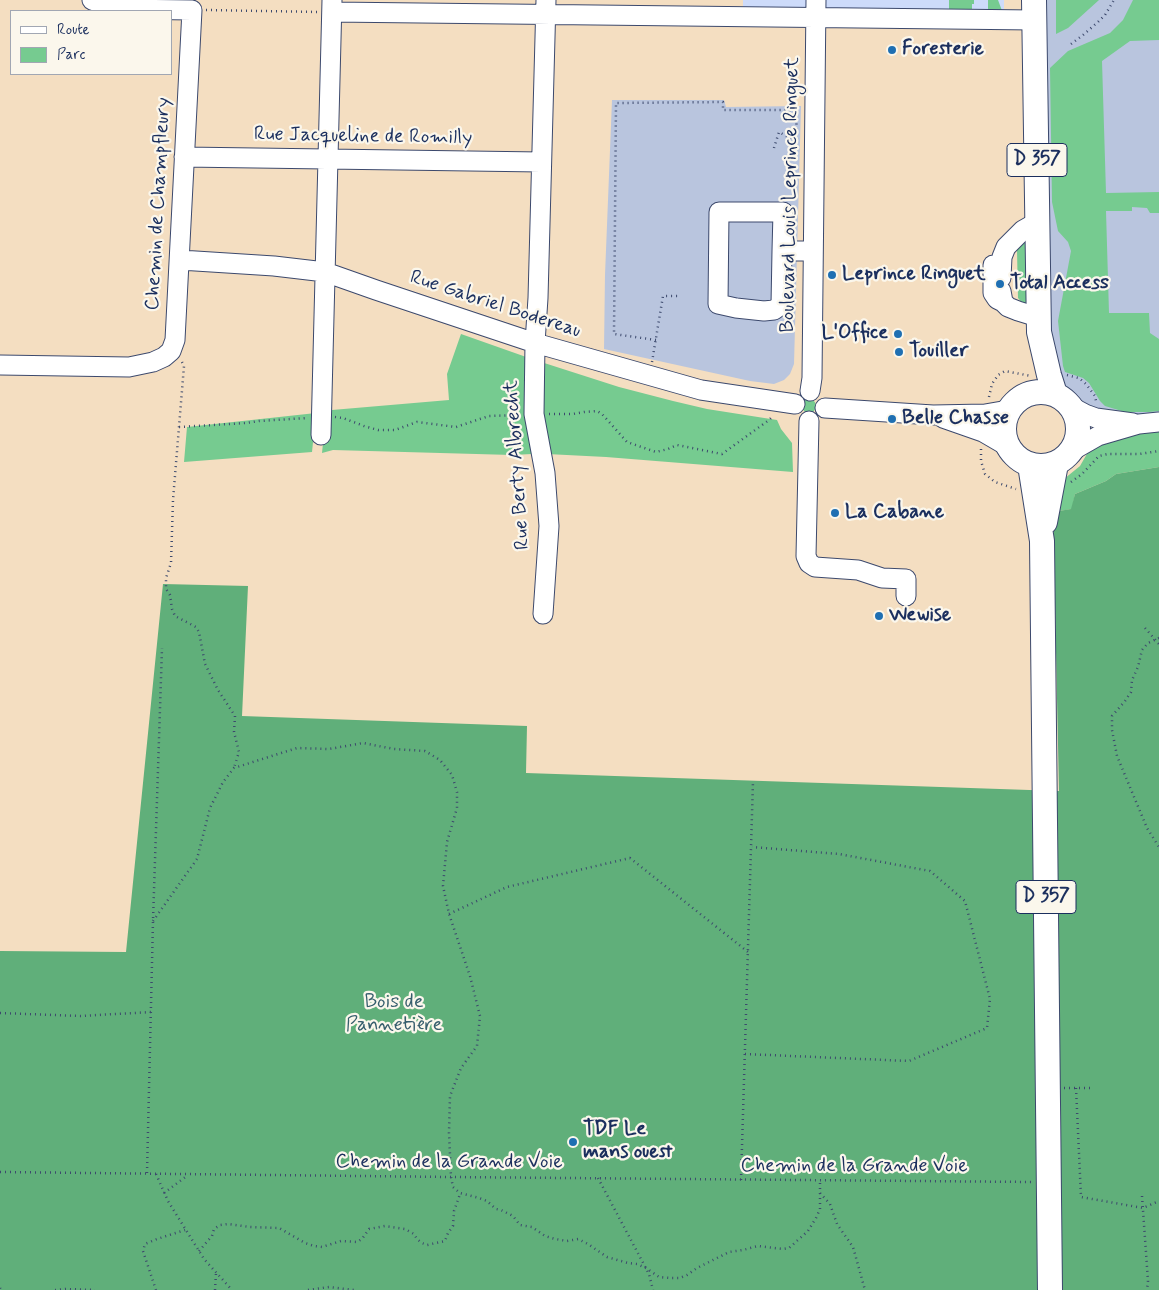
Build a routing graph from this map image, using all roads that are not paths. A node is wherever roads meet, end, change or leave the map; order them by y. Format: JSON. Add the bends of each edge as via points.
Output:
{"nodes":[{"id":1,"x":92,"y":0,"type":"edge"},
{"id":2,"x":332,"y":6,"type":"edge"},
{"id":3,"x":546,"y":7,"type":"edge"},
{"id":4,"x":816,"y":9,"type":"edge"},
{"id":5,"x":1034,"y":10,"type":"edge"},
{"id":6,"x":184,"y":157,"type":"junction"},
{"id":7,"x":328,"y":159,"type":"junction"},
{"id":8,"x":542,"y":162,"type":"junction"},
{"id":9,"x":1038,"y":224,"type":"junction"},
{"id":10,"x":782,"y":251,"type":"junction"},
{"id":11,"x":813,"y":251,"type":"junction"},
{"id":12,"x":180,"y":260,"type":"junction"},
{"id":13,"x":325,"y":272,"type":"junction"},
{"id":14,"x":1039,"y":326,"type":"junction"},
{"id":15,"x":535,"y":343,"type":"junction"},
{"id":16,"x":0,"y":365,"type":"edge"},
{"id":17,"x":810,"y":391,"type":"junction"},
{"id":18,"x":1026,"y":394,"type":"junction"},
{"id":19,"x":1063,"y":400,"type":"junction"},
{"id":20,"x":789,"y":403,"type":"junction"},
{"id":21,"x":825,"y":408,"type":"junction"},
{"id":22,"x":1008,"y":410,"type":"junction"},
{"id":23,"x":933,"y":414,"type":"junction"},
{"id":24,"x":809,"y":421,"type":"junction"},
{"id":25,"x":1159,"y":422,"type":"edge"},
{"id":26,"x":1139,"y":424,"type":"junction"},
{"id":27,"x":321,"y":426,"type":"road end"},
{"id":28,"x":1007,"y":446,"type":"junction"},
{"id":29,"x":1063,"y":458,"type":"junction"},
{"id":30,"x":1038,"y":481,"type":"junction"},
{"id":31,"x":906,"y":596,"type":"dead end"},
{"id":32,"x":543,"y":614,"type":"dead end"},
{"id":33,"x":1050,"y":1290,"type":"edge"}],
"edges":[{"from":1,"to":6,"type":"street","name":"Chemin de Champfleury","via":[[117,9],[192,10]]},
{"from":2,"to":3,"type":"street"},
{"from":2,"to":7,"type":"street"},
{"from":3,"to":4,"type":"street"},
{"from":3,"to":8,"type":"street","name":"Rue Berty Albrecht"},
{"from":4,"to":5,"type":"street"},
{"from":4,"to":11,"type":"street","name":"Boulevard Louis Leprince Ringuet"},
{"from":5,"to":9,"type":"main road","number":"D 357"},
{"from":6,"to":7,"type":"street","name":"Rue Jacqueline de Romilly"},
{"from":6,"to":12,"type":"street","name":"Chemin de Champfleury"},
{"from":7,"to":8,"type":"street","name":"Rue Jacqueline de Romilly"},
{"from":7,"to":13,"type":"street"},
{"from":8,"to":15,"type":"street","name":"Rue Berty Albrecht"},
{"from":9,"to":14,"type":"main road","number":"D 357"},
{"from":9,"to":14,"type":"street","via":[[1023,230],[993,265],[993,293],[997,299],[1002,290],[1008,307],[1031,315]]},
{"from":10,"to":10,"type":"street","via":[[783,212],[719,212],[718,304],[764,311],[781,306]]},
{"from":10,"to":11,"type":"street"},
{"from":11,"to":17,"type":"street","name":"Boulevard Louis Leprince Ringuet"},
{"from":12,"to":13,"type":"street","name":"Rue Gabriel Bodereau"},
{"from":12,"to":16,"type":"street","name":"Chemin de Champfleury","via":[[173,345],[164,357],[129,367]]},
{"from":13,"to":15,"type":"street","name":"Rue Gabriel Bodereau"},
{"from":13,"to":27,"type":"street"},
{"from":14,"to":18,"type":"main road","number":"D 357"},
{"from":14,"to":19,"type":"main road","number":"D 357","via":[[1049,375]]},
{"from":15,"to":20,"type":"street","name":"Rue Gabriel Bodereau","via":[[701,390]]},
{"from":15,"to":32,"type":"street","name":"Rue Berty Albrecht","via":[[534,414],[545,473],[549,526]]},
{"from":17,"to":20,"type":"street"},
{"from":17,"to":21,"type":"street","via":[[821,396]]},
{"from":18,"to":19,"type":"main road","via":[[1039,391]]},
{"from":18,"to":22,"type":"main road"},
{"from":19,"to":26,"type":"street","via":[[1096,418]]},
{"from":19,"to":29,"type":"main road","via":[[1076,417],[1078,429],[1076,441]]},
{"from":20,"to":24,"type":"street","via":[[803,419]]},
{"from":21,"to":23,"type":"street"},
{"from":21,"to":24,"type":"street","via":[[818,419]]},
{"from":22,"to":23,"type":"street","via":[[985,414]]},
{"from":22,"to":28,"type":"main road","via":[[1003,428]]},
{"from":23,"to":28,"type":"street","via":[[983,432]]},
{"from":24,"to":31,"type":"street","via":[[806,556],[809,563],[815,567],[858,570],[882,578],[906,579]]},
{"from":25,"to":26,"type":"street"},
{"from":26,"to":29,"type":"street","via":[[1098,436]]},
{"from":28,"to":30,"type":"main road"},
{"from":29,"to":30,"type":"main road","via":[[1039,467]]},
{"from":30,"to":33,"type":"main road","number":"D 357","via":[[1042,541]]}]}
